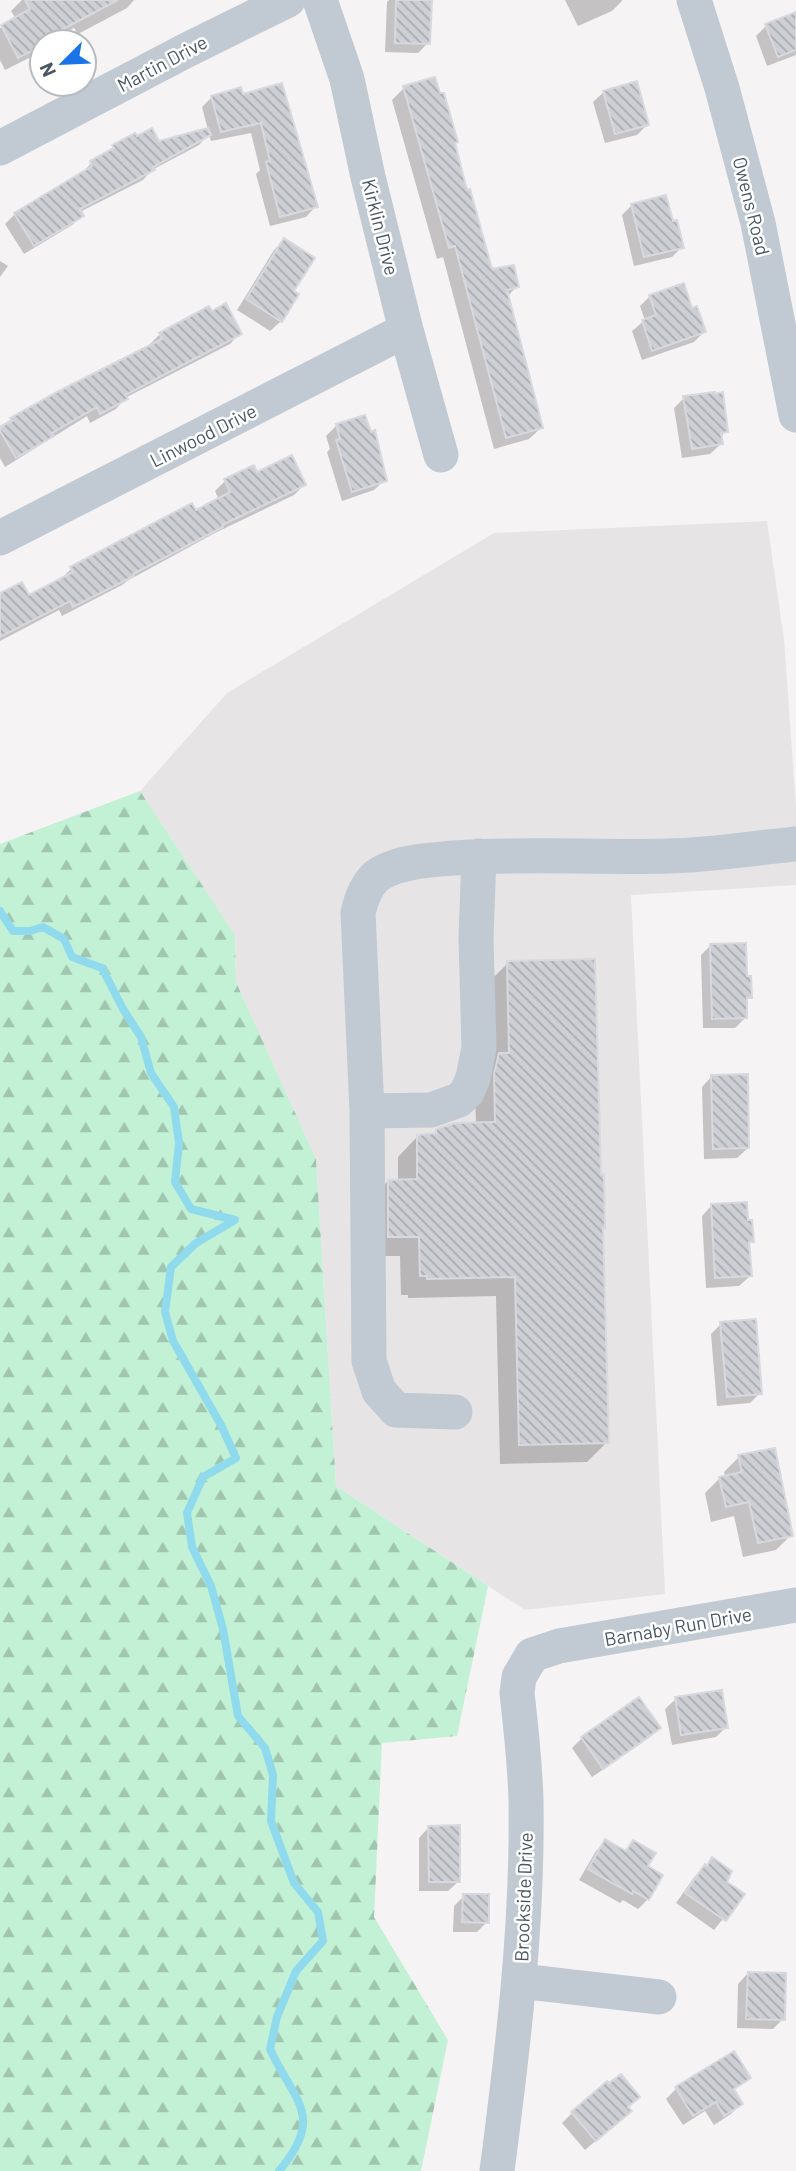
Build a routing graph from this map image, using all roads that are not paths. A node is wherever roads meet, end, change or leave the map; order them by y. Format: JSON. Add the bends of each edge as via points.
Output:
{"nodes":[{"id":1,"x":288,"y":0,"type":"edge"},
{"id":2,"x":320,"y":0,"type":"edge"},
{"id":3,"x":694,"y":0,"type":"edge"},
{"id":4,"x":0,"y":148,"type":"edge"},
{"id":5,"x":406,"y":330,"type":"junction"},
{"id":6,"x":796,"y":415,"type":"edge"},
{"id":7,"x":441,"y":455,"type":"dead end"},
{"id":8,"x":0,"y":538,"type":"edge"},
{"id":9,"x":796,"y":844,"type":"edge"},
{"id":10,"x":479,"y":856,"type":"junction"},
{"id":11,"x":367,"y":1111,"type":"junction"},
{"id":12,"x":455,"y":1412,"type":"dead end"},
{"id":13,"x":796,"y":1605,"type":"edge"},
{"id":14,"x":559,"y":1646,"type":"joint"},
{"id":15,"x":520,"y":1981,"type":"junction"},
{"id":16,"x":659,"y":1997,"type":"dead end"},
{"id":17,"x":497,"y":2171,"type":"edge"}],
"edges":[{"from":1,"to":4,"type":"street","name":"Martin Drive"},
{"from":2,"to":5,"type":"street","name":"Kirklin Drive","via":[[347,79]]},
{"from":3,"to":6,"type":"street","name":"Owens Road","via":[[758,223]]},
{"from":5,"to":7,"type":"street","name":"Kirklin Drive"},
{"from":5,"to":8,"type":"street","name":"Linwood Drive"},
{"from":9,"to":10,"type":"street","via":[[670,856]]},
{"from":10,"to":11,"type":"street","via":[[479,1048],[467,1092],[459,1100],[431,1110]]},
{"from":10,"to":11,"type":"street","via":[[408,863],[381,873],[360,901]]},
{"from":11,"to":12,"type":"street","via":[[369,1361],[379,1391],[396,1410]]},
{"from":13,"to":14,"type":"street","name":"Barnaby Run Drive"},
{"from":14,"to":15,"type":"street","name":"Brookside Drive","via":[[532,1655],[519,1677],[517,1693],[526,1798]]},
{"from":15,"to":16,"type":"street"},
{"from":15,"to":17,"type":"street","name":"Brookside Drive"}]}
